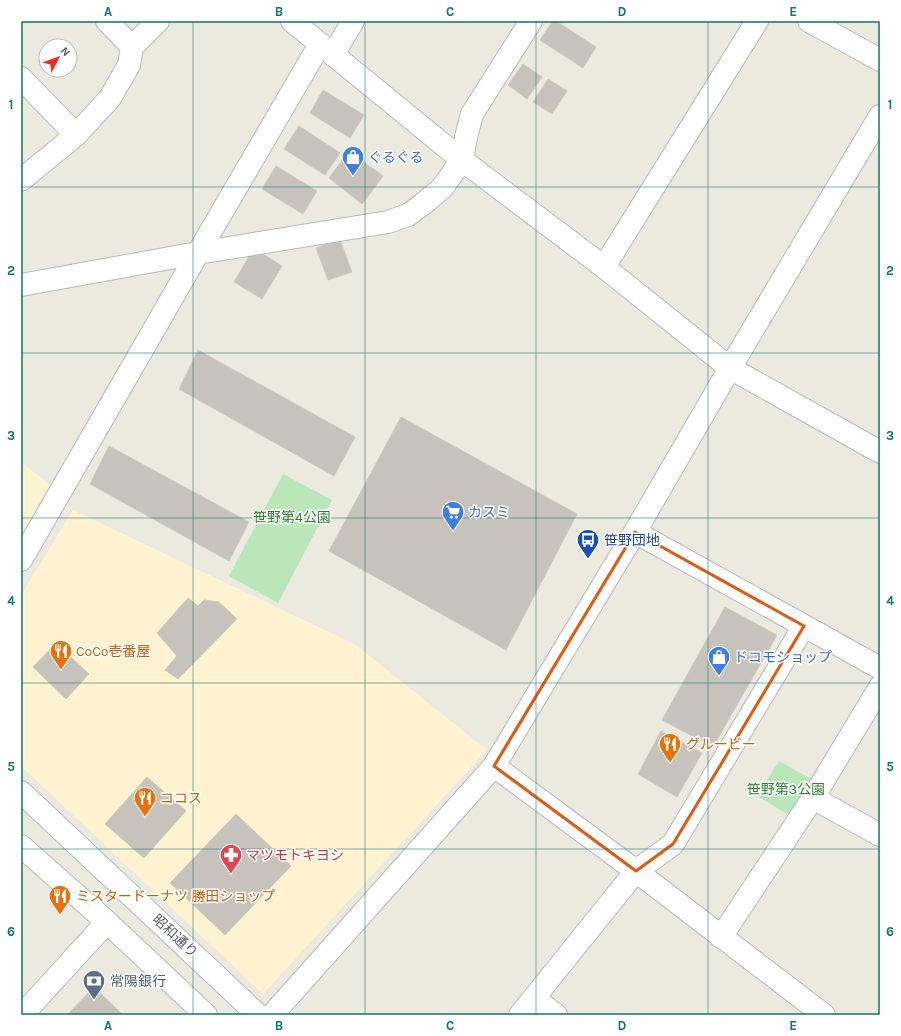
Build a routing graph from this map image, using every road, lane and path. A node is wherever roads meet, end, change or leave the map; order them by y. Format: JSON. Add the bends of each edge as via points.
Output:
{"nodes":[{"id":1,"x":107,"y":21,"type":"edge"},
{"id":2,"x":158,"y":21,"type":"edge"},
{"id":3,"x":292,"y":21,"type":"edge"},
{"id":4,"x":353,"y":21,"type":"edge"},
{"id":5,"x":531,"y":21,"type":"edge"},
{"id":6,"x":757,"y":21,"type":"edge"},
{"id":7,"x":809,"y":21,"type":"edge"},
{"id":8,"x":132,"y":46,"type":"junction"},
{"id":9,"x":326,"y":50,"type":"junction"},
{"id":10,"x":880,"y":60,"type":"edge"},
{"id":11,"x":21,"y":78,"type":"edge"},
{"id":12,"x":880,"y":116,"type":"edge"},
{"id":13,"x":76,"y":135,"type":"junction"},
{"id":14,"x":462,"y":160,"type":"junction"},
{"id":15,"x":21,"y":180,"type":"edge"},
{"id":16,"x":198,"y":253,"type":"junction"},
{"id":17,"x":604,"y":267,"type":"junction"},
{"id":18,"x":21,"y":285,"type":"edge"},
{"id":19,"x":730,"y":368,"type":"junction"},
{"id":20,"x":880,"y":452,"type":"edge"},
{"id":21,"x":635,"y":532,"type":"junction"},
{"id":22,"x":21,"y":560,"type":"edge"},
{"id":23,"x":804,"y":626,"type":"junction"},
{"id":24,"x":880,"y":668,"type":"edge"},
{"id":25,"x":880,"y":688,"type":"edge"},
{"id":26,"x":494,"y":766,"type":"junction"},
{"id":27,"x":21,"y":792,"type":"edge"},
{"id":28,"x":813,"y":798,"type":"junction"},
{"id":29,"x":880,"y":834,"type":"edge"},
{"id":30,"x":21,"y":846,"type":"edge"},
{"id":31,"x":636,"y":871,"type":"junction"},
{"id":32,"x":107,"y":922,"type":"junction"},
{"id":33,"x":721,"y":937,"type":"junction"},
{"id":34,"x":534,"y":998,"type":"junction"},
{"id":35,"x":22,"y":1015,"type":"edge"},
{"id":36,"x":206,"y":1015,"type":"edge"},
{"id":37,"x":258,"y":1015,"type":"edge"},
{"id":38,"x":272,"y":1015,"type":"edge"},
{"id":39,"x":520,"y":1015,"type":"edge"},
{"id":40,"x":556,"y":1015,"type":"edge"},
{"id":41,"x":824,"y":1015,"type":"edge"}],
"edges":[{"from":1,"to":8,"type":"street"},
{"from":2,"to":8,"type":"street"},
{"from":3,"to":9,"type":"street"},
{"from":4,"to":9,"type":"street"},
{"from":5,"to":14,"type":"street","via":[[472,114]]},
{"from":6,"to":17,"type":"street"},
{"from":7,"to":10,"type":"street"},
{"from":8,"to":13,"type":"street","via":[[129,65],[110,98]]},
{"from":9,"to":14,"type":"street"},
{"from":9,"to":16,"type":"street"},
{"from":11,"to":13,"type":"street"},
{"from":12,"to":19,"type":"street"},
{"from":13,"to":15,"type":"street"},
{"from":14,"to":16,"type":"street","via":[[442,188],[408,215],[388,222]]},
{"from":14,"to":17,"type":"street"},
{"from":16,"to":18,"type":"street"},
{"from":16,"to":22,"type":"street"},
{"from":17,"to":19,"type":"street"},
{"from":19,"to":20,"type":"street"},
{"from":19,"to":21,"type":"street"},
{"from":21,"to":23,"type":"street"},
{"from":21,"to":26,"type":"street"},
{"from":23,"to":24,"type":"street"},
{"from":23,"to":31,"type":"street","via":[[673,844]]},
{"from":25,"to":28,"type":"street"},
{"from":26,"to":31,"type":"street"},
{"from":26,"to":38,"type":"street"},
{"from":27,"to":37,"type":"street","name":"昭和通り"},
{"from":28,"to":29,"type":"street"},
{"from":28,"to":33,"type":"street"},
{"from":30,"to":32,"type":"street"},
{"from":31,"to":33,"type":"street"},
{"from":31,"to":34,"type":"street"},
{"from":32,"to":35,"type":"street"},
{"from":32,"to":36,"type":"street"},
{"from":33,"to":41,"type":"street"},
{"from":34,"to":39,"type":"street"},
{"from":34,"to":40,"type":"street"}]}
